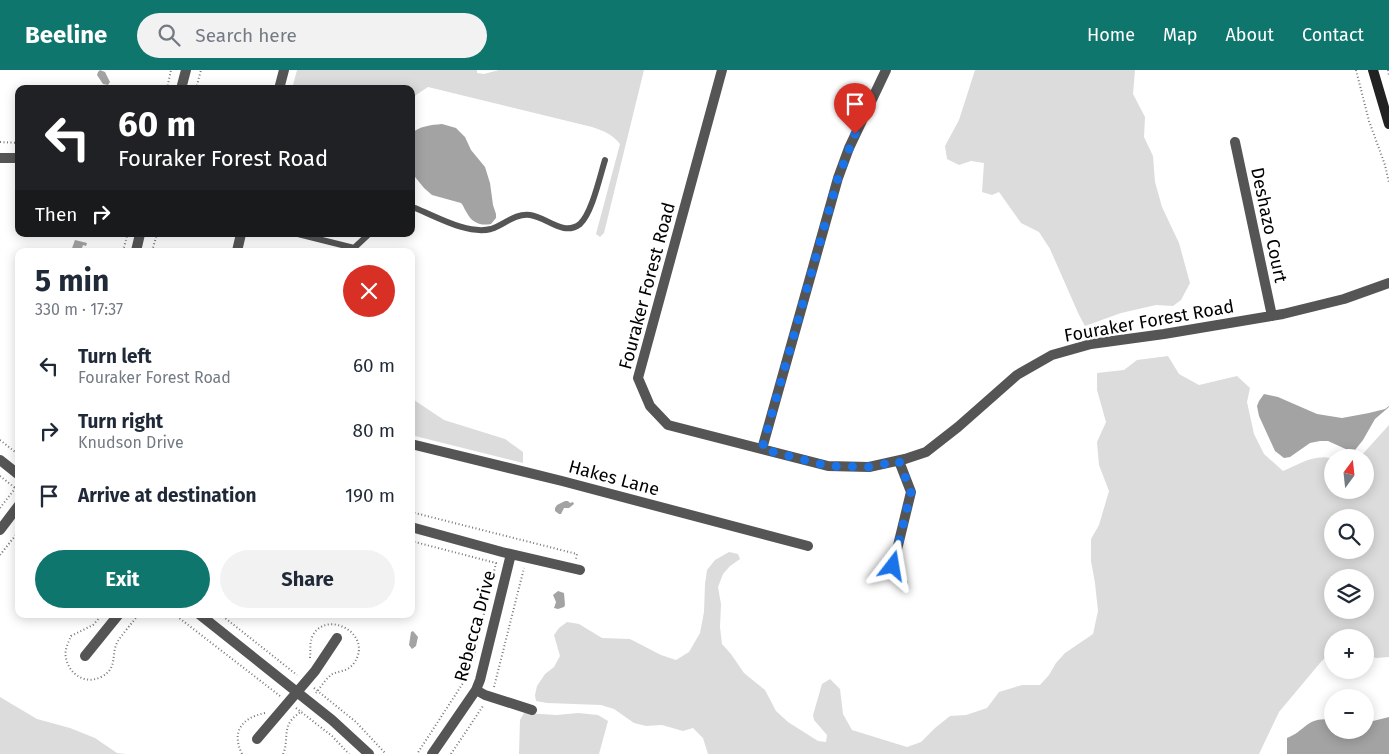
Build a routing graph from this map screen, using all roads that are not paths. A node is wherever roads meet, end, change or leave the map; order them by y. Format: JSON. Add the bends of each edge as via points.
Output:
{"nodes":[{"id":1,"x":186,"y":70,"type":"edge"},
{"id":2,"x":284,"y":70,"type":"edge"},
{"id":3,"x":722,"y":70,"type":"edge"},
{"id":4,"x":886,"y":70,"type":"edge"},
{"id":5,"x":1373,"y":70,"type":"edge"},
{"id":6,"x":182,"y":85,"type":"edge"},
{"id":7,"x":280,"y":85,"type":"edge"},
{"id":8,"x":1389,"y":124,"type":"edge"},
{"id":9,"x":1235,"y":142,"type":"dead end"},
{"id":10,"x":0,"y":158,"type":"edge"},
{"id":11,"x":15,"y":158,"type":"edge"},
{"id":12,"x":604,"y":160,"type":"dead end"},
{"id":13,"x":415,"y":208,"type":"edge"},
{"id":14,"x":310,"y":237,"type":"edge"},
{"id":15,"x":366,"y":237,"type":"edge"},
{"id":16,"x":354,"y":248,"type":"edge"},
{"id":17,"x":354,"y":248,"type":"edge"},
{"id":18,"x":1389,"y":283,"type":"edge"},
{"id":19,"x":1272,"y":316,"type":"junction"},
{"id":20,"x":415,"y":445,"type":"edge"},
{"id":21,"x":762,"y":449,"type":"junction"},
{"id":22,"x":0,"y":460,"type":"edge"},
{"id":23,"x":899,"y":461,"type":"junction"},
{"id":24,"x":15,"y":472,"type":"edge"},
{"id":25,"x":15,"y":510,"type":"edge"},
{"id":26,"x":415,"y":528,"type":"edge"},
{"id":27,"x":0,"y":530,"type":"edge"},
{"id":28,"x":808,"y":546,"type":"dead end"},
{"id":29,"x":511,"y":554,"type":"junction"},
{"id":30,"x":577,"y":570,"type":"road end"},
{"id":31,"x":903,"y":583,"type":"dead end"},
{"id":32,"x":116,"y":618,"type":"edge"},
{"id":33,"x":204,"y":618,"type":"edge"},
{"id":34,"x":337,"y":638,"type":"dead end"},
{"id":35,"x":85,"y":656,"type":"dead end"},
{"id":36,"x":476,"y":690,"type":"junction"},
{"id":37,"x":298,"y":692,"type":"junction"},
{"id":38,"x":532,"y":710,"type":"dead end"},
{"id":39,"x":257,"y":740,"type":"dead end"},
{"id":40,"x":369,"y":754,"type":"edge"},
{"id":41,"x":432,"y":754,"type":"edge"}],
"edges":[{"from":1,"to":6,"type":"street"},
{"from":2,"to":7,"type":"street"},
{"from":3,"to":21,"type":"street","name":"Fouraker Forest Road","via":[[638,378],[650,406],[668,425]]},
{"from":4,"to":21,"type":"street","via":[[838,178]]},
{"from":5,"to":8,"type":"main road"},
{"from":9,"to":19,"type":"street","name":"Deshazo Court"},
{"from":10,"to":11,"type":"street"},
{"from":12,"to":13,"type":"lane","via":[[589,212],[580,223],[569,229],[530,215],[474,231]]},
{"from":14,"to":16,"type":"lane"},
{"from":15,"to":17,"type":"lane"},
{"from":18,"to":19,"type":"street","name":"Fouraker Forest Road","via":[[1344,299]]},
{"from":19,"to":23,"type":"street","name":"Fouraker Forest Road","via":[[1091,344],[1052,355],[1017,375],[926,452]]},
{"from":20,"to":28,"type":"street","name":"Hakes Lane"},
{"from":21,"to":23,"type":"street","name":"Fouraker Forest Road","via":[[828,466],[869,467]]},
{"from":22,"to":24,"type":"street"},
{"from":23,"to":31,"type":"street","via":[[911,492],[893,566]]},
{"from":25,"to":27,"type":"street"},
{"from":26,"to":29,"type":"street"},
{"from":29,"to":30,"type":"street"},
{"from":29,"to":36,"type":"street","name":"Rebecca Drive"},
{"from":32,"to":35,"type":"street"},
{"from":33,"to":37,"type":"street"},
{"from":34,"to":37,"type":"street"},
{"from":36,"to":38,"type":"street"},
{"from":36,"to":41,"type":"street","name":"Rebecca Drive"},
{"from":37,"to":39,"type":"street"},
{"from":37,"to":40,"type":"street"}]}
